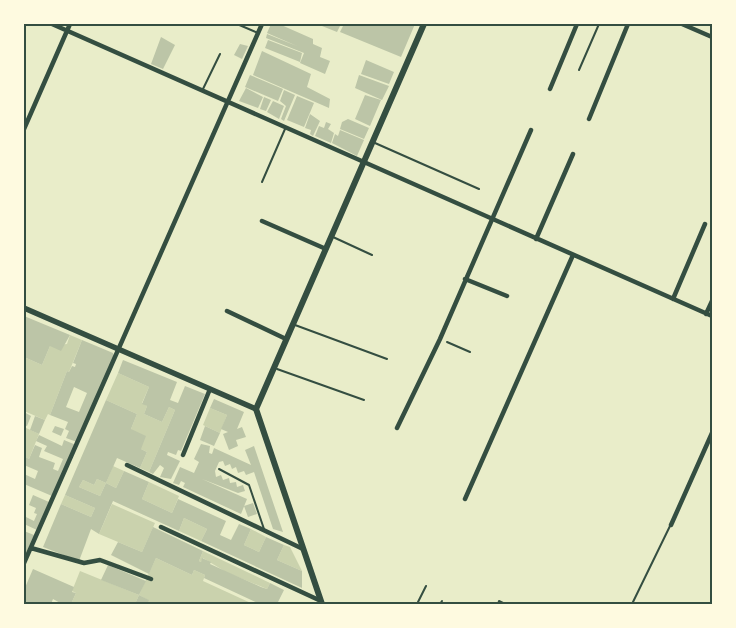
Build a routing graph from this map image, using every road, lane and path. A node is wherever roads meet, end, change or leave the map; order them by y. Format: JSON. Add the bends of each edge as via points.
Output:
{"nodes":[{"id":1,"x":52,"y":24,"type":"edge"},
{"id":2,"x":70,"y":24,"type":"edge"},
{"id":3,"x":237,"y":24,"type":"edge"},
{"id":4,"x":262,"y":24,"type":"edge"},
{"id":5,"x":424,"y":24,"type":"edge"},
{"id":6,"x":578,"y":24,"type":"edge"},
{"id":7,"x":599,"y":24,"type":"edge"},
{"id":8,"x":628,"y":24,"type":"edge"},
{"id":9,"x":682,"y":24,"type":"edge"},
{"id":10,"x":67,"y":30,"type":"junction"},
{"id":11,"x":258,"y":33,"type":"junction"},
{"id":12,"x":712,"y":37,"type":"edge"},
{"id":13,"x":220,"y":54,"type":"dead end"},
{"id":14,"x":579,"y":70,"type":"dead end"},
{"id":15,"x":550,"y":89,"type":"dead end"},
{"id":16,"x":202,"y":90,"type":"junction"},
{"id":17,"x":228,"y":102,"type":"junction"},
{"id":18,"x":589,"y":119,"type":"dead end"},
{"id":19,"x":285,"y":127,"type":"junction"},
{"id":20,"x":24,"y":129,"type":"edge"},
{"id":21,"x":531,"y":130,"type":"dead end"},
{"id":22,"x":372,"y":142,"type":"junction"},
{"id":23,"x":573,"y":154,"type":"dead end"},
{"id":24,"x":364,"y":162,"type":"junction"},
{"id":25,"x":262,"y":182,"type":"dead end"},
{"id":26,"x":479,"y":189,"type":"dead end"},
{"id":27,"x":492,"y":220,"type":"junction"},
{"id":28,"x":262,"y":221,"type":"dead end"},
{"id":29,"x":705,"y":224,"type":"dead end"},
{"id":30,"x":331,"y":236,"type":"junction"},
{"id":31,"x":536,"y":239,"type":"junction"},
{"id":32,"x":326,"y":249,"type":"junction"},
{"id":33,"x":372,"y":255,"type":"dead end"},
{"id":34,"x":573,"y":255,"type":"junction"},
{"id":35,"x":465,"y":279,"type":"junction"},
{"id":36,"x":507,"y":296,"type":"dead end"},
{"id":37,"x":673,"y":299,"type":"junction"},
{"id":38,"x":712,"y":300,"type":"edge"},
{"id":39,"x":24,"y":308,"type":"edge"},
{"id":40,"x":227,"y":311,"type":"dead end"},
{"id":41,"x":706,"y":314,"type":"junction"},
{"id":42,"x":712,"y":316,"type":"edge"},
{"id":43,"x":293,"y":324,"type":"junction"},
{"id":44,"x":286,"y":339,"type":"junction"},
{"id":45,"x":440,"y":339,"type":"junction"},
{"id":46,"x":119,"y":350,"type":"junction"},
{"id":47,"x":470,"y":352,"type":"dead end"},
{"id":48,"x":387,"y":359,"type":"dead end"},
{"id":49,"x":274,"y":368,"type":"junction"},
{"id":50,"x":210,"y":389,"type":"junction"},
{"id":51,"x":364,"y":400,"type":"dead end"},
{"id":52,"x":256,"y":409,"type":"junction"},
{"id":53,"x":397,"y":428,"type":"dead end"},
{"id":54,"x":712,"y":434,"type":"edge"},
{"id":55,"x":183,"y":455,"type":"dead end"},
{"id":56,"x":128,"y":465,"type":"dead end"},
{"id":57,"x":219,"y":469,"type":"dead end"},
{"id":58,"x":465,"y":499,"type":"dead end"},
{"id":59,"x":671,"y":525,"type":"joint"},
{"id":60,"x":161,"y":527,"type":"dead end"},
{"id":61,"x":264,"y":531,"type":"junction"},
{"id":62,"x":31,"y":548,"type":"junction"},
{"id":63,"x":303,"y":549,"type":"junction"},
{"id":64,"x":24,"y":563,"type":"edge"},
{"id":65,"x":151,"y":579,"type":"dead end"},
{"id":66,"x":426,"y":586,"type":"dead end"},
{"id":67,"x":442,"y":601,"type":"dead end"},
{"id":68,"x":321,"y":603,"type":"edge"},
{"id":69,"x":417,"y":604,"type":"edge"},
{"id":70,"x":440,"y":604,"type":"edge"},
{"id":71,"x":498,"y":604,"type":"edge"},
{"id":72,"x":505,"y":604,"type":"edge"},
{"id":73,"x":632,"y":604,"type":"edge"}],
"edges":[{"from":1,"to":10,"type":"street"},
{"from":2,"to":10,"type":"street"},
{"from":3,"to":11,"type":"lane"},
{"from":4,"to":11,"type":"street"},
{"from":5,"to":22,"type":"main road"},
{"from":6,"to":15,"type":"street"},
{"from":7,"to":14,"type":"lane"},
{"from":8,"to":18,"type":"street"},
{"from":9,"to":12,"type":"street"},
{"from":10,"to":16,"type":"street"},
{"from":10,"to":20,"type":"street"},
{"from":11,"to":17,"type":"street"},
{"from":13,"to":16,"type":"lane"},
{"from":16,"to":17,"type":"street"},
{"from":17,"to":19,"type":"street"},
{"from":17,"to":46,"type":"street"},
{"from":19,"to":24,"type":"street"},
{"from":19,"to":25,"type":"lane"},
{"from":21,"to":27,"type":"street"},
{"from":22,"to":24,"type":"main road"},
{"from":22,"to":26,"type":"lane"},
{"from":23,"to":31,"type":"street"},
{"from":24,"to":27,"type":"street"},
{"from":24,"to":30,"type":"main road"},
{"from":27,"to":31,"type":"street"},
{"from":27,"to":35,"type":"street"},
{"from":28,"to":32,"type":"street"},
{"from":29,"to":37,"type":"street"},
{"from":30,"to":32,"type":"main road"},
{"from":30,"to":33,"type":"lane"},
{"from":31,"to":34,"type":"street"},
{"from":32,"to":43,"type":"main road"},
{"from":34,"to":37,"type":"street"},
{"from":34,"to":58,"type":"street"},
{"from":35,"to":36,"type":"street"},
{"from":35,"to":45,"type":"street"},
{"from":37,"to":41,"type":"street"},
{"from":38,"to":41,"type":"street"},
{"from":39,"to":46,"type":"street"},
{"from":40,"to":44,"type":"street"},
{"from":41,"to":42,"type":"street"},
{"from":43,"to":44,"type":"main road"},
{"from":43,"to":48,"type":"lane"},
{"from":44,"to":49,"type":"main road"},
{"from":45,"to":47,"type":"path"},
{"from":45,"to":53,"type":"street"},
{"from":46,"to":50,"type":"street"},
{"from":46,"to":62,"type":"street"},
{"from":49,"to":51,"type":"lane"},
{"from":49,"to":52,"type":"main road"},
{"from":50,"to":52,"type":"street"},
{"from":50,"to":55,"type":"street"},
{"from":52,"to":63,"type":"main road"},
{"from":54,"to":59,"type":"street"},
{"from":56,"to":61,"type":"street"},
{"from":57,"to":61,"type":"lane","via":[[249,485]]},
{"from":59,"to":73,"type":"lane"},
{"from":60,"to":68,"type":"street"},
{"from":61,"to":63,"type":"street"},
{"from":62,"to":64,"type":"street"},
{"from":62,"to":65,"type":"street","via":[[84,563],[100,560]]},
{"from":63,"to":68,"type":"main road"},
{"from":66,"to":69,"type":"lane"},
{"from":67,"to":70,"type":"lane"},
{"from":71,"to":72,"type":"lane","via":[[499,601]]}]}
